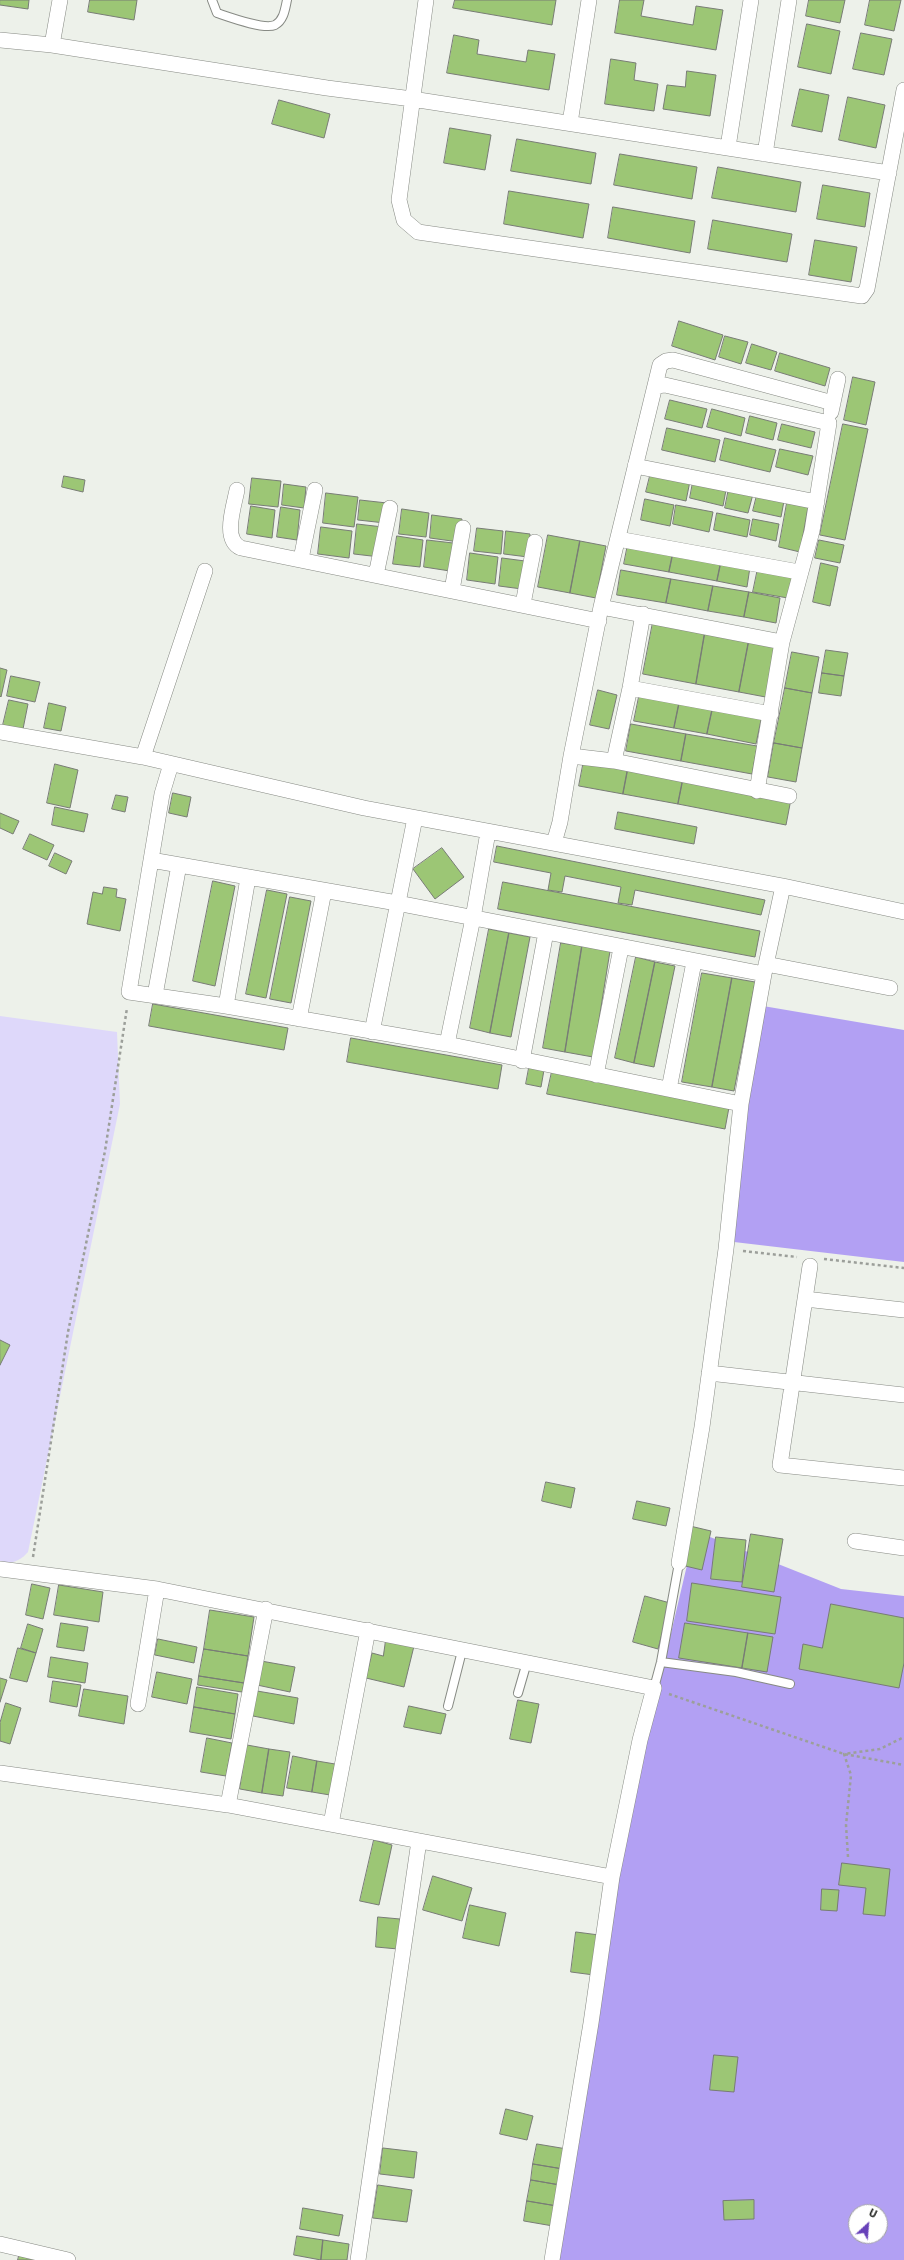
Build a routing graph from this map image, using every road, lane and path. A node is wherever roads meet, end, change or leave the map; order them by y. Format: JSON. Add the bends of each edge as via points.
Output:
{"nodes":[{"id":1,"x":60,"y":0,"type":"edge"},
{"id":2,"x":212,"y":0,"type":"edge"},
{"id":3,"x":287,"y":0,"type":"edge"},
{"id":4,"x":426,"y":0,"type":"edge"},
{"id":5,"x":589,"y":0,"type":"edge"},
{"id":6,"x":750,"y":0,"type":"edge"},
{"id":7,"x":789,"y":0,"type":"edge"},
{"id":8,"x":0,"y":40,"type":"edge"},
{"id":9,"x":52,"y":46,"type":"junction"},
{"id":10,"x":904,"y":90,"type":"edge"},
{"id":11,"x":412,"y":99,"type":"junction"},
{"id":12,"x":570,"y":123,"type":"junction"},
{"id":13,"x":728,"y":147,"type":"junction"},
{"id":14,"x":899,"y":153,"type":"edge"},
{"id":15,"x":765,"y":154,"type":"junction"},
{"id":16,"x":889,"y":173,"type":"junction"},
{"id":17,"x":838,"y":379,"type":"dead end"},
{"id":18,"x":656,"y":386,"type":"junction"},
{"id":19,"x":834,"y":403,"type":"junction"},
{"id":20,"x":829,"y":423,"type":"junction"},
{"id":21,"x":635,"y":466,"type":"junction"},
{"id":22,"x":237,"y":490,"type":"dead end"},
{"id":23,"x":315,"y":490,"type":"dead end"},
{"id":24,"x":817,"y":502,"type":"junction"},
{"id":25,"x":390,"y":508,"type":"dead end"},
{"id":26,"x":463,"y":528,"type":"dead end"},
{"id":27,"x":618,"y":539,"type":"junction"},
{"id":28,"x":535,"y":542,"type":"dead end"},
{"id":29,"x":301,"y":559,"type":"junction"},
{"id":30,"x":206,"y":571,"type":"dead end"},
{"id":31,"x":799,"y":572,"type":"junction"},
{"id":32,"x":376,"y":575,"type":"junction"},
{"id":33,"x":452,"y":590,"type":"junction"},
{"id":34,"x":523,"y":604,"type":"junction"},
{"id":35,"x":600,"y":614,"type":"junction"},
{"id":36,"x":643,"y":614,"type":"junction"},
{"id":37,"x":782,"y":642,"type":"junction"},
{"id":38,"x":630,"y":688,"type":"junction"},
{"id":39,"x":771,"y":714,"type":"junction"},
{"id":40,"x":0,"y":732,"type":"edge"},
{"id":41,"x":571,"y":756,"type":"junction"},
{"id":42,"x":143,"y":757,"type":"junction"},
{"id":43,"x":614,"y":761,"type":"junction"},
{"id":44,"x":171,"y":764,"type":"junction"},
{"id":45,"x":757,"y":791,"type":"junction"},
{"id":46,"x":789,"y":796,"type":"dead end"},
{"id":47,"x":415,"y":818,"type":"junction"},
{"id":48,"x":488,"y":832,"type":"junction"},
{"id":49,"x":554,"y":843,"type":"junction"},
{"id":50,"x":151,"y":860,"type":"junction"},
{"id":51,"x":178,"y":865,"type":"junction"},
{"id":52,"x":248,"y":878,"type":"junction"},
{"id":53,"x":783,"y":886,"type":"junction"},
{"id":54,"x":324,"y":891,"type":"junction"},
{"id":55,"x":397,"y":903,"type":"junction"},
{"id":56,"x":904,"y":912,"type":"edge"},
{"id":57,"x":473,"y":918,"type":"junction"},
{"id":58,"x":546,"y":932,"type":"junction"},
{"id":59,"x":621,"y":948,"type":"junction"},
{"id":60,"x":694,"y":962,"type":"junction"},
{"id":61,"x":765,"y":969,"type":"junction"},
{"id":62,"x":890,"y":988,"type":"dead end"},
{"id":63,"x":129,"y":992,"type":"junction"},
{"id":64,"x":155,"y":995,"type":"junction"},
{"id":65,"x":226,"y":1006,"type":"junction"},
{"id":66,"x":299,"y":1019,"type":"junction"},
{"id":67,"x":372,"y":1032,"type":"junction"},
{"id":68,"x":447,"y":1044,"type":"junction"},
{"id":69,"x":522,"y":1061,"type":"junction"},
{"id":70,"x":596,"y":1074,"type":"junction"},
{"id":71,"x":669,"y":1089,"type":"junction"},
{"id":72,"x":741,"y":1104,"type":"junction"},
{"id":73,"x":810,"y":1266,"type":"dead end"},
{"id":74,"x":805,"y":1298,"type":"junction"},
{"id":75,"x":904,"y":1310,"type":"edge"},
{"id":76,"x":709,"y":1373,"type":"junction"},
{"id":77,"x":793,"y":1382,"type":"junction"},
{"id":78,"x":904,"y":1395,"type":"edge"},
{"id":79,"x":904,"y":1478,"type":"edge"},
{"id":80,"x":855,"y":1541,"type":"dead end"},
{"id":81,"x":904,"y":1548,"type":"edge"},
{"id":82,"x":679,"y":1563,"type":"joint"},
{"id":83,"x":0,"y":1569,"type":"edge"},
{"id":84,"x":30,"y":1574,"type":"junction"},
{"id":85,"x":157,"y":1589,"type":"junction"},
{"id":86,"x":266,"y":1609,"type":"junction"},
{"id":87,"x":368,"y":1630,"type":"junction"},
{"id":88,"x":462,"y":1651,"type":"junction"},
{"id":89,"x":527,"y":1662,"type":"junction"},
{"id":90,"x":661,"y":1662,"type":"junction"},
{"id":91,"x":790,"y":1684,"type":"dead end"},
{"id":92,"x":654,"y":1688,"type":"junction"},
{"id":93,"x":518,"y":1693,"type":"dead end"},
{"id":94,"x":138,"y":1704,"type":"dead end"},
{"id":95,"x":448,"y":1706,"type":"dead end"},
{"id":96,"x":904,"y":1737,"type":"edge"},
{"id":97,"x":844,"y":1754,"type":"junction"},
{"id":98,"x":904,"y":1765,"type":"edge"},
{"id":99,"x":0,"y":1773,"type":"edge"},
{"id":100,"x":228,"y":1805,"type":"junction"},
{"id":101,"x":331,"y":1824,"type":"junction"},
{"id":102,"x":419,"y":1841,"type":"junction"},
{"id":103,"x":848,"y":1857,"type":"dead end"},
{"id":104,"x":612,"y":1877,"type":"junction"},
{"id":105,"x":0,"y":2244,"type":"edge"},
{"id":106,"x":68,"y":2260,"type":"edge"},
{"id":107,"x":358,"y":2260,"type":"edge"},
{"id":108,"x":552,"y":2260,"type":"edge"}],
"edges":[{"from":1,"to":9,"type":"street"},
{"from":2,"to":3,"type":"lane","via":[[217,13],[265,26],[276,25],[284,14]]},
{"from":4,"to":11,"type":"street"},
{"from":5,"to":12,"type":"street"},
{"from":6,"to":13,"type":"street"},
{"from":7,"to":15,"type":"street"},
{"from":8,"to":9,"type":"street"},
{"from":9,"to":11,"type":"street"},
{"from":10,"to":14,"type":"street"},
{"from":11,"to":12,"type":"street"},
{"from":11,"to":16,"type":"street","via":[[399,200],[404,220],[418,232],[860,296],[868,289]]},
{"from":12,"to":13,"type":"street"},
{"from":13,"to":15,"type":"street"},
{"from":14,"to":16,"type":"street"},
{"from":15,"to":16,"type":"street"},
{"from":17,"to":19,"type":"street"},
{"from":18,"to":19,"type":"street","via":[[660,365],[673,360]]},
{"from":18,"to":20,"type":"street","via":[[672,387]]},
{"from":18,"to":21,"type":"street"},
{"from":19,"to":20,"type":"street"},
{"from":20,"to":24,"type":"street"},
{"from":21,"to":24,"type":"street"},
{"from":21,"to":27,"type":"street"},
{"from":22,"to":29,"type":"street","via":[[230,536],[236,546]]},
{"from":23,"to":29,"type":"street"},
{"from":24,"to":31,"type":"street","via":[[812,531]]},
{"from":25,"to":32,"type":"street"},
{"from":26,"to":33,"type":"street"},
{"from":27,"to":31,"type":"street"},
{"from":27,"to":35,"type":"street"},
{"from":28,"to":34,"type":"street"},
{"from":29,"to":32,"type":"street"},
{"from":30,"to":42,"type":"street"},
{"from":31,"to":37,"type":"street"},
{"from":32,"to":33,"type":"street"},
{"from":33,"to":34,"type":"street"},
{"from":34,"to":35,"type":"street"},
{"from":35,"to":36,"type":"street"},
{"from":35,"to":41,"type":"street"},
{"from":36,"to":37,"type":"street"},
{"from":36,"to":38,"type":"street"},
{"from":37,"to":39,"type":"street"},
{"from":38,"to":39,"type":"street"},
{"from":38,"to":43,"type":"street"},
{"from":39,"to":45,"type":"street"},
{"from":40,"to":42,"type":"street"},
{"from":41,"to":43,"type":"street"},
{"from":41,"to":49,"type":"street"},
{"from":42,"to":44,"type":"street"},
{"from":43,"to":45,"type":"street"},
{"from":44,"to":47,"type":"street"},
{"from":44,"to":50,"type":"street","via":[[162,794]]},
{"from":45,"to":46,"type":"street"},
{"from":47,"to":48,"type":"street"},
{"from":47,"to":55,"type":"street"},
{"from":48,"to":49,"type":"street"},
{"from":48,"to":57,"type":"street"},
{"from":49,"to":53,"type":"street"},
{"from":50,"to":51,"type":"street"},
{"from":50,"to":63,"type":"street"},
{"from":51,"to":52,"type":"street"},
{"from":51,"to":64,"type":"street"},
{"from":52,"to":54,"type":"street"},
{"from":52,"to":65,"type":"street"},
{"from":53,"to":56,"type":"street"},
{"from":53,"to":61,"type":"street"},
{"from":54,"to":55,"type":"street"},
{"from":54,"to":66,"type":"street"},
{"from":55,"to":57,"type":"street"},
{"from":55,"to":67,"type":"street"},
{"from":57,"to":58,"type":"street"},
{"from":57,"to":68,"type":"street"},
{"from":58,"to":59,"type":"street"},
{"from":58,"to":69,"type":"street"},
{"from":59,"to":60,"type":"street"},
{"from":59,"to":70,"type":"street"},
{"from":60,"to":61,"type":"street"},
{"from":60,"to":71,"type":"street"},
{"from":61,"to":62,"type":"street"},
{"from":61,"to":72,"type":"street"},
{"from":63,"to":64,"type":"street"},
{"from":63,"to":84,"type":"path","via":[[105,1151],[68,1332]]},
{"from":64,"to":65,"type":"street"},
{"from":65,"to":66,"type":"street"},
{"from":66,"to":67,"type":"street"},
{"from":67,"to":68,"type":"street"},
{"from":68,"to":69,"type":"street"},
{"from":69,"to":70,"type":"street"},
{"from":70,"to":71,"type":"street"},
{"from":71,"to":72,"type":"street"},
{"from":72,"to":76,"type":"street","via":[[726,1249]]},
{"from":73,"to":74,"type":"street"},
{"from":74,"to":75,"type":"street"},
{"from":74,"to":77,"type":"street"},
{"from":76,"to":77,"type":"street"},
{"from":76,"to":82,"type":"street"},
{"from":77,"to":78,"type":"street"},
{"from":77,"to":79,"type":"street","via":[[780,1465]]},
{"from":80,"to":81,"type":"street"},
{"from":82,"to":90,"type":"lane"},
{"from":83,"to":84,"type":"street"},
{"from":84,"to":85,"type":"street"},
{"from":85,"to":86,"type":"street"},
{"from":85,"to":94,"type":"street"},
{"from":86,"to":87,"type":"street"},
{"from":86,"to":100,"type":"street"},
{"from":87,"to":88,"type":"street"},
{"from":87,"to":101,"type":"street"},
{"from":88,"to":89,"type":"street"},
{"from":88,"to":95,"type":"lane"},
{"from":89,"to":92,"type":"street"},
{"from":89,"to":93,"type":"lane"},
{"from":90,"to":91,"type":"lane","via":[[736,1672]]},
{"from":90,"to":92,"type":"lane"},
{"from":92,"to":97,"type":"path"},
{"from":92,"to":104,"type":"street","via":[[640,1740]]},
{"from":96,"to":97,"type":"path","via":[[880,1750]]},
{"from":97,"to":98,"type":"path"},
{"from":97,"to":103,"type":"path","via":[[851,1775],[846,1831]]},
{"from":99,"to":100,"type":"street"},
{"from":100,"to":101,"type":"street"},
{"from":101,"to":102,"type":"street"},
{"from":102,"to":104,"type":"street"},
{"from":102,"to":107,"type":"street"},
{"from":104,"to":108,"type":"street"},
{"from":105,"to":106,"type":"street"}]}
